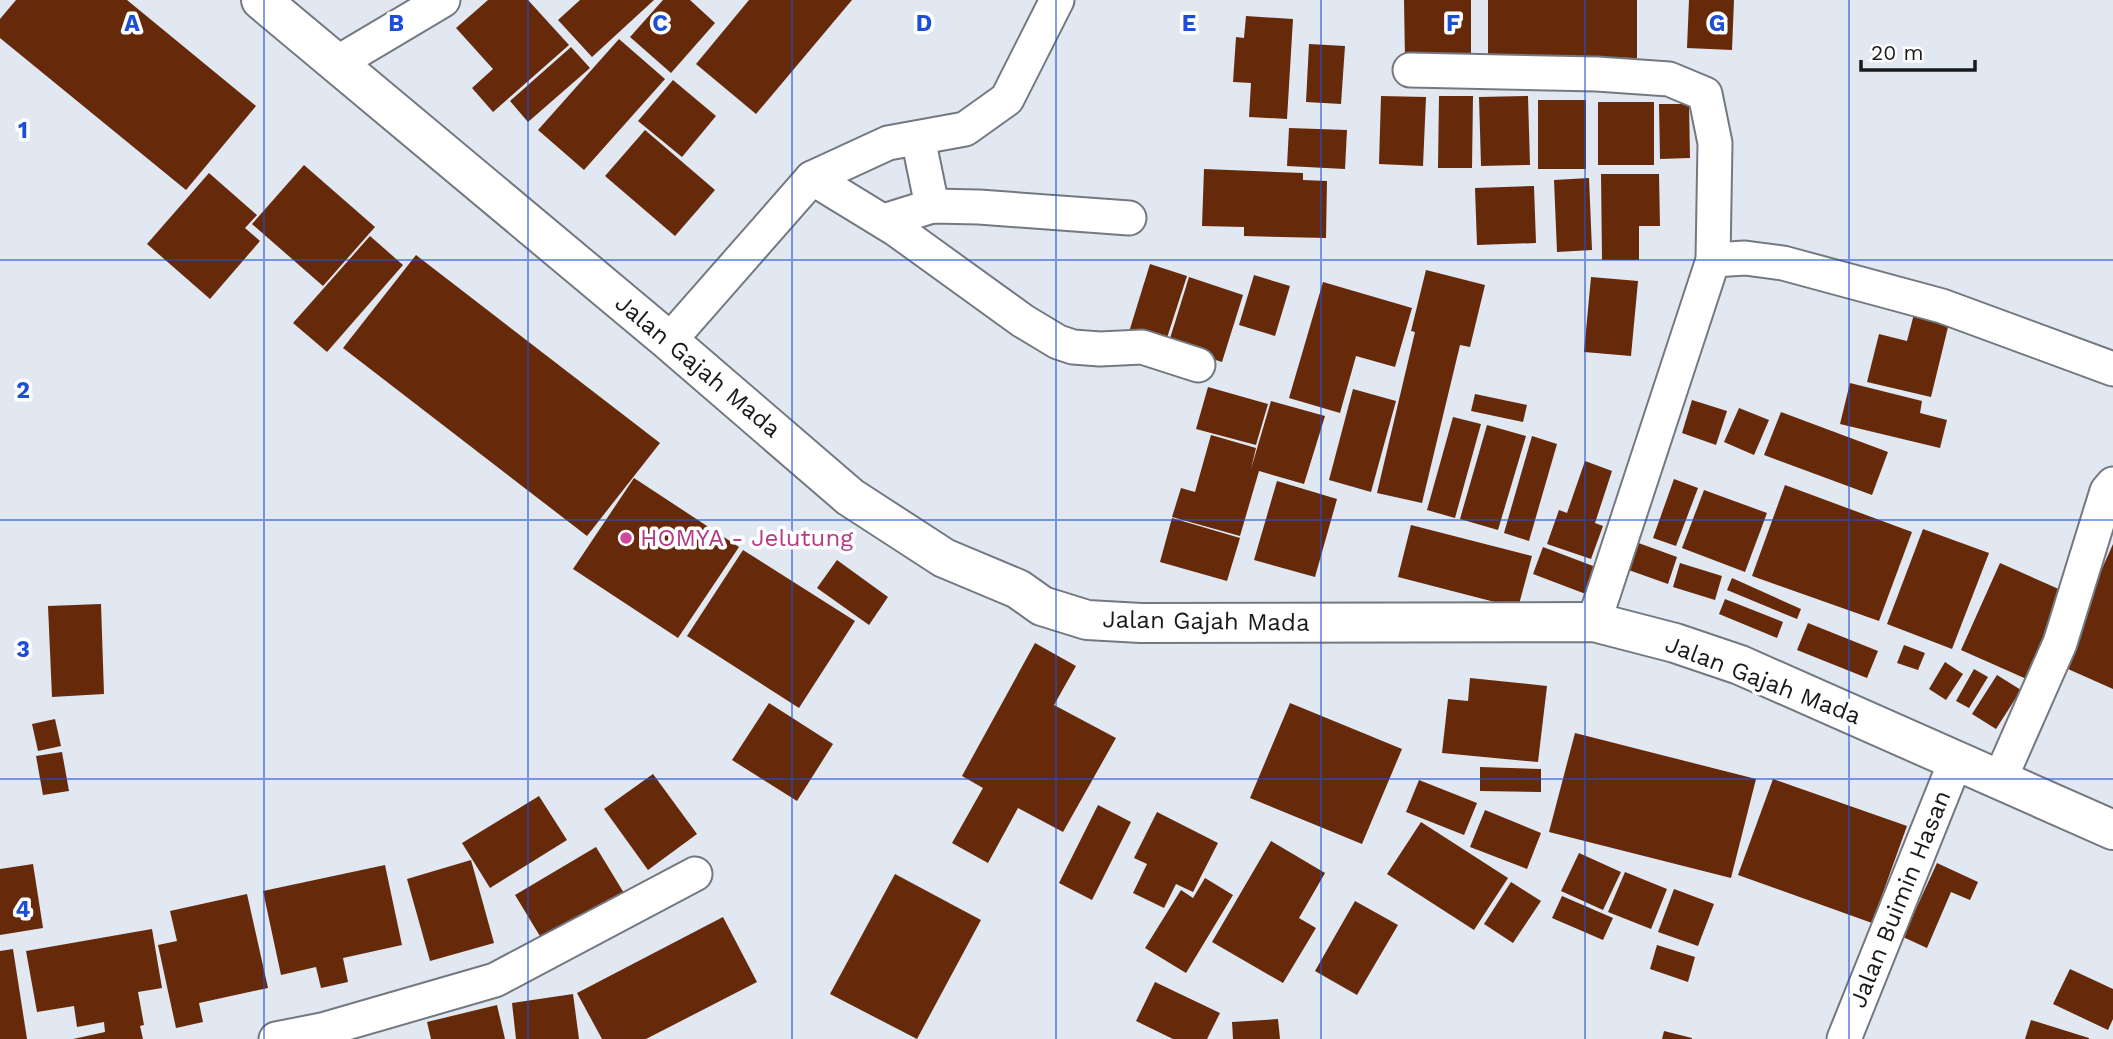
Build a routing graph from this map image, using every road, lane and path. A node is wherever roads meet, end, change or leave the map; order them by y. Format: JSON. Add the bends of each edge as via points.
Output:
{"nodes":[{"id":1,"x":261,"y":0,"type":"edge"},
{"id":2,"x":443,"y":0,"type":"edge"},
{"id":3,"x":1057,"y":0,"type":"edge"},
{"id":4,"x":337,"y":63,"type":"junction"},
{"id":5,"x":1410,"y":70,"type":"dead end"},
{"id":6,"x":918,"y":138,"type":"junction"},
{"id":7,"x":812,"y":178,"type":"junction"},
{"id":8,"x":932,"y":206,"type":"junction"},
{"id":9,"x":1129,"y":218,"type":"dead end"},
{"id":10,"x":884,"y":221,"type":"junction"},
{"id":11,"x":1713,"y":260,"type":"junction"},
{"id":12,"x":669,"y":341,"type":"junction"},
{"id":13,"x":1198,"y":365,"type":"dead end"},
{"id":14,"x":2113,"y":369,"type":"edge"},
{"id":15,"x":2113,"y":484,"type":"edge"},
{"id":16,"x":1594,"y":622,"type":"junction"},
{"id":17,"x":1956,"y":760,"type":"junction"},
{"id":18,"x":2000,"y":779,"type":"junction"},
{"id":19,"x":2113,"y":831,"type":"edge"},
{"id":20,"x":695,"y":874,"type":"dead end"},
{"id":21,"x":276,"y":1039,"type":"edge"},
{"id":22,"x":1844,"y":1039,"type":"edge"}],
"edges":[{"from":1,"to":4,"type":"main road","name":"Jalan Gajah Mada"},
{"from":2,"to":4,"type":"street"},
{"from":3,"to":6,"type":"street","via":[[1007,99],[965,130]]},
{"from":4,"to":12,"type":"main road","name":"Jalan Gajah Mada"},
{"from":5,"to":11,"type":"street","via":[[1669,79],[1705,94],[1715,143]]},
{"from":6,"to":7,"type":"street","via":[[888,143]]},
{"from":6,"to":8,"type":"street"},
{"from":7,"to":10,"type":"street"},
{"from":7,"to":12,"type":"street"},
{"from":8,"to":9,"type":"street"},
{"from":8,"to":10,"type":"street"},
{"from":10,"to":13,"type":"street","via":[[1058,342],[1100,349],[1142,346]]},
{"from":11,"to":14,"type":"street","via":[[1783,263],[1942,306]]},
{"from":11,"to":16,"type":"street"},
{"from":12,"to":16,"type":"main road","name":"Jalan Gajah Mada","via":[[850,496],[944,558],[1018,589],[1042,606],[1087,620]]},
{"from":15,"to":18,"type":"street","via":[[2060,643]]},
{"from":16,"to":17,"type":"main road","name":"Jalan Gajah Mada","via":[[1740,665]]},
{"from":17,"to":18,"type":"main road","name":"Jalan Gajah Mada"},
{"from":17,"to":22,"type":"street","name":"Jalan Buimin Hasan"},
{"from":18,"to":19,"type":"main road","name":"Jalan Gajah Mada"},
{"from":20,"to":21,"type":"street","via":[[495,980]]}]}
